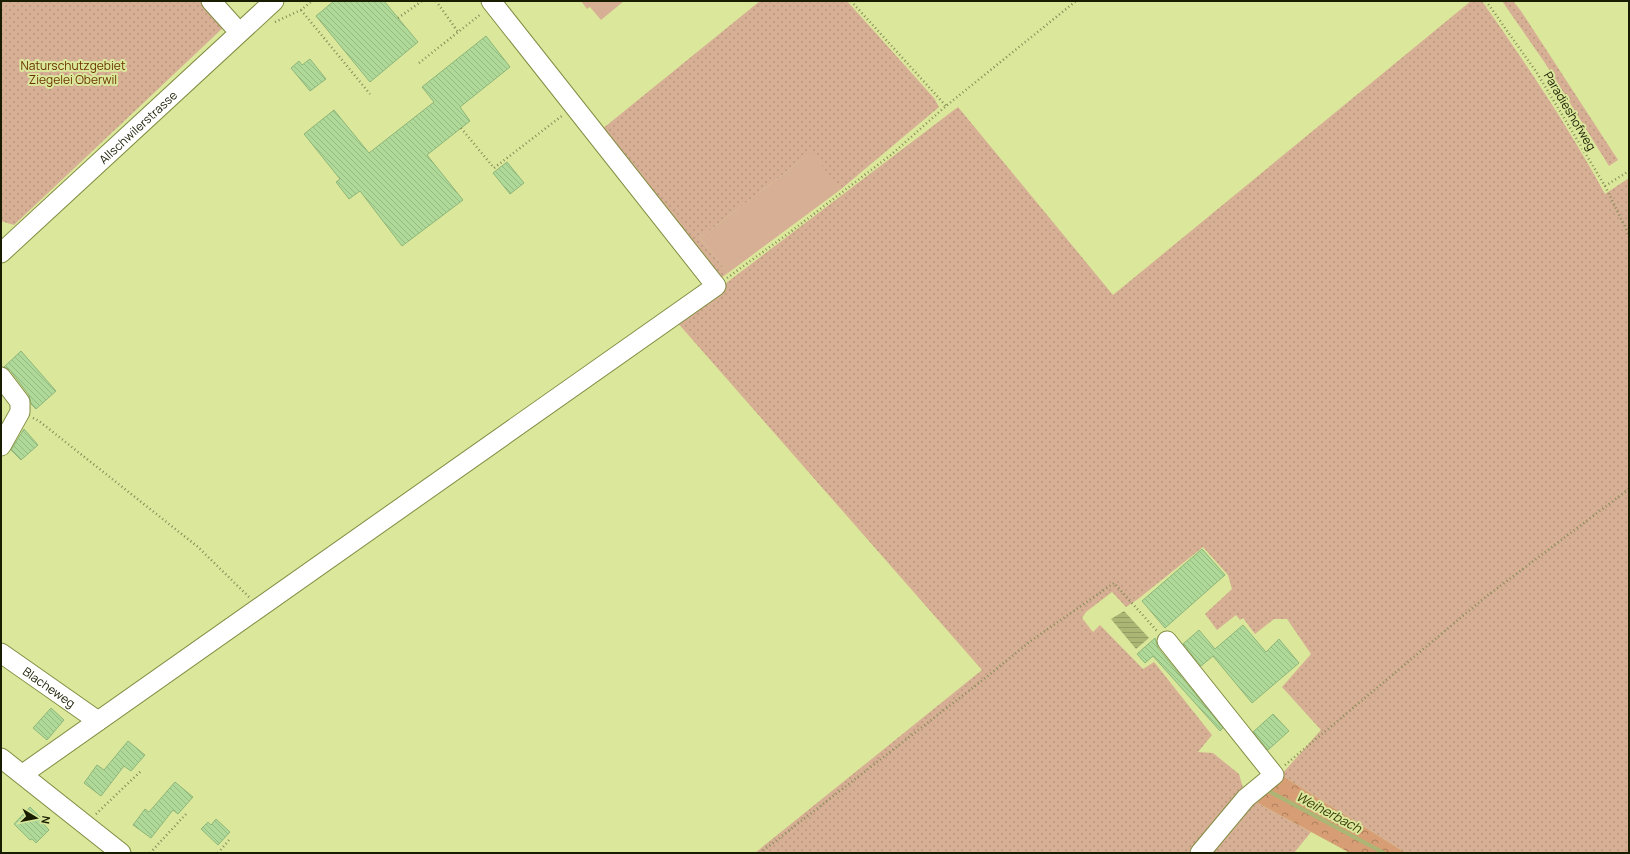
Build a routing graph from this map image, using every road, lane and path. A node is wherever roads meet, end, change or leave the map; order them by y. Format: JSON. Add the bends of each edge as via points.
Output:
{"nodes":[{"id":1,"x":211,"y":1,"type":"edge"},
{"id":2,"x":274,"y":1,"type":"edge"},
{"id":3,"x":312,"y":1,"type":"edge"},
{"id":4,"x":422,"y":1,"type":"edge"},
{"id":5,"x":436,"y":1,"type":"edge"},
{"id":6,"x":851,"y":1,"type":"edge"},
{"id":7,"x":1076,"y":1,"type":"edge"},
{"id":8,"x":1486,"y":1,"type":"edge"},
{"id":9,"x":492,"y":3,"type":"edge"},
{"id":10,"x":301,"y":10,"type":"junction"},
{"id":11,"x":398,"y":18,"type":"dead end"},
{"id":12,"x":273,"y":23,"type":"dead end"},
{"id":13,"x":239,"y":32,"type":"junction"},
{"id":14,"x":458,"y":32,"type":"junction"},
{"id":15,"x":419,"y":62,"type":"dead end"},
{"id":16,"x":370,"y":94,"type":"dead end"},
{"id":17,"x":946,"y":106,"type":"junction"},
{"id":18,"x":575,"y":107,"type":"junction"},
{"id":19,"x":461,"y":128,"type":"dead end"},
{"id":20,"x":1629,"y":171,"type":"edge"},
{"id":21,"x":1605,"y":186,"type":"junction"},
{"id":22,"x":1629,"y":235,"type":"edge"},
{"id":23,"x":8,"y":236,"type":"edge"},
{"id":24,"x":1,"y":253,"type":"edge"},
{"id":25,"x":732,"y":275,"type":"dead end"},
{"id":26,"x":1,"y":377,"type":"edge"},
{"id":27,"x":20,"y":412,"type":"junction"},
{"id":28,"x":1,"y":446,"type":"edge"},
{"id":29,"x":1629,"y":489,"type":"edge"},
{"id":30,"x":259,"y":607,"type":"junction"},
{"id":31,"x":1167,"y":642,"type":"joint"},
{"id":32,"x":1,"y":653,"type":"edge"},
{"id":33,"x":98,"y":721,"type":"junction"},
{"id":34,"x":1,"y":758,"type":"edge"},
{"id":35,"x":141,"y":771,"type":"dead end"},
{"id":36,"x":23,"y":774,"type":"junction"},
{"id":37,"x":1274,"y":775,"type":"junction"},
{"id":38,"x":186,"y":813,"type":"dead end"},
{"id":39,"x":85,"y":824,"type":"junction"},
{"id":40,"x":229,"y":840,"type":"dead end"},
{"id":41,"x":121,"y":853,"type":"edge"},
{"id":42,"x":150,"y":853,"type":"edge"},
{"id":43,"x":218,"y":853,"type":"edge"},
{"id":44,"x":760,"y":853,"type":"edge"},
{"id":45,"x":1200,"y":853,"type":"edge"}],
"edges":[{"from":1,"to":13,"type":"street"},
{"from":2,"to":13,"type":"street","name":"Allschwilerstrasse"},
{"from":3,"to":10,"type":"path"},
{"from":4,"to":11,"type":"path"},
{"from":5,"to":14,"type":"path"},
{"from":6,"to":17,"type":"path"},
{"from":7,"to":17,"type":"path"},
{"from":8,"to":21,"type":"path","name":"Paradieshofweg","via":[[1536,73]]},
{"from":9,"to":14,"type":"path"},
{"from":9,"to":18,"type":"street"},
{"from":10,"to":12,"type":"path"},
{"from":10,"to":16,"type":"path"},
{"from":13,"to":23,"type":"street","name":"Allschwilerstrasse"},
{"from":14,"to":15,"type":"path"},
{"from":17,"to":25,"type":"path","via":[[892,154]]},
{"from":18,"to":19,"type":"path","via":[[494,168]]},
{"from":18,"to":30,"type":"street","via":[[716,286]]},
{"from":20,"to":21,"type":"path"},
{"from":21,"to":22,"type":"path","name":"Paradieshofweg"},
{"from":23,"to":24,"type":"street","name":"Allschwilerstrasse"},
{"from":26,"to":27,"type":"street","via":[[20,402]]},
{"from":27,"to":28,"type":"street"},
{"from":27,"to":30,"type":"path","via":[[39,421],[198,547]]},
{"from":29,"to":37,"type":"path","via":[[1483,599]]},
{"from":30,"to":33,"type":"street"},
{"from":31,"to":37,"type":"street"},
{"from":31,"to":44,"type":"path","via":[[1114,583],[1032,640]]},
{"from":32,"to":33,"type":"street","name":"Blacheweg"},
{"from":33,"to":36,"type":"street","via":[[66,738]]},
{"from":34,"to":36,"type":"street"},
{"from":35,"to":39,"type":"path"},
{"from":36,"to":39,"type":"street"},
{"from":37,"to":45,"type":"street","via":[[1246,798]]},
{"from":38,"to":42,"type":"path"},
{"from":39,"to":41,"type":"street"},
{"from":40,"to":43,"type":"path"}]}
